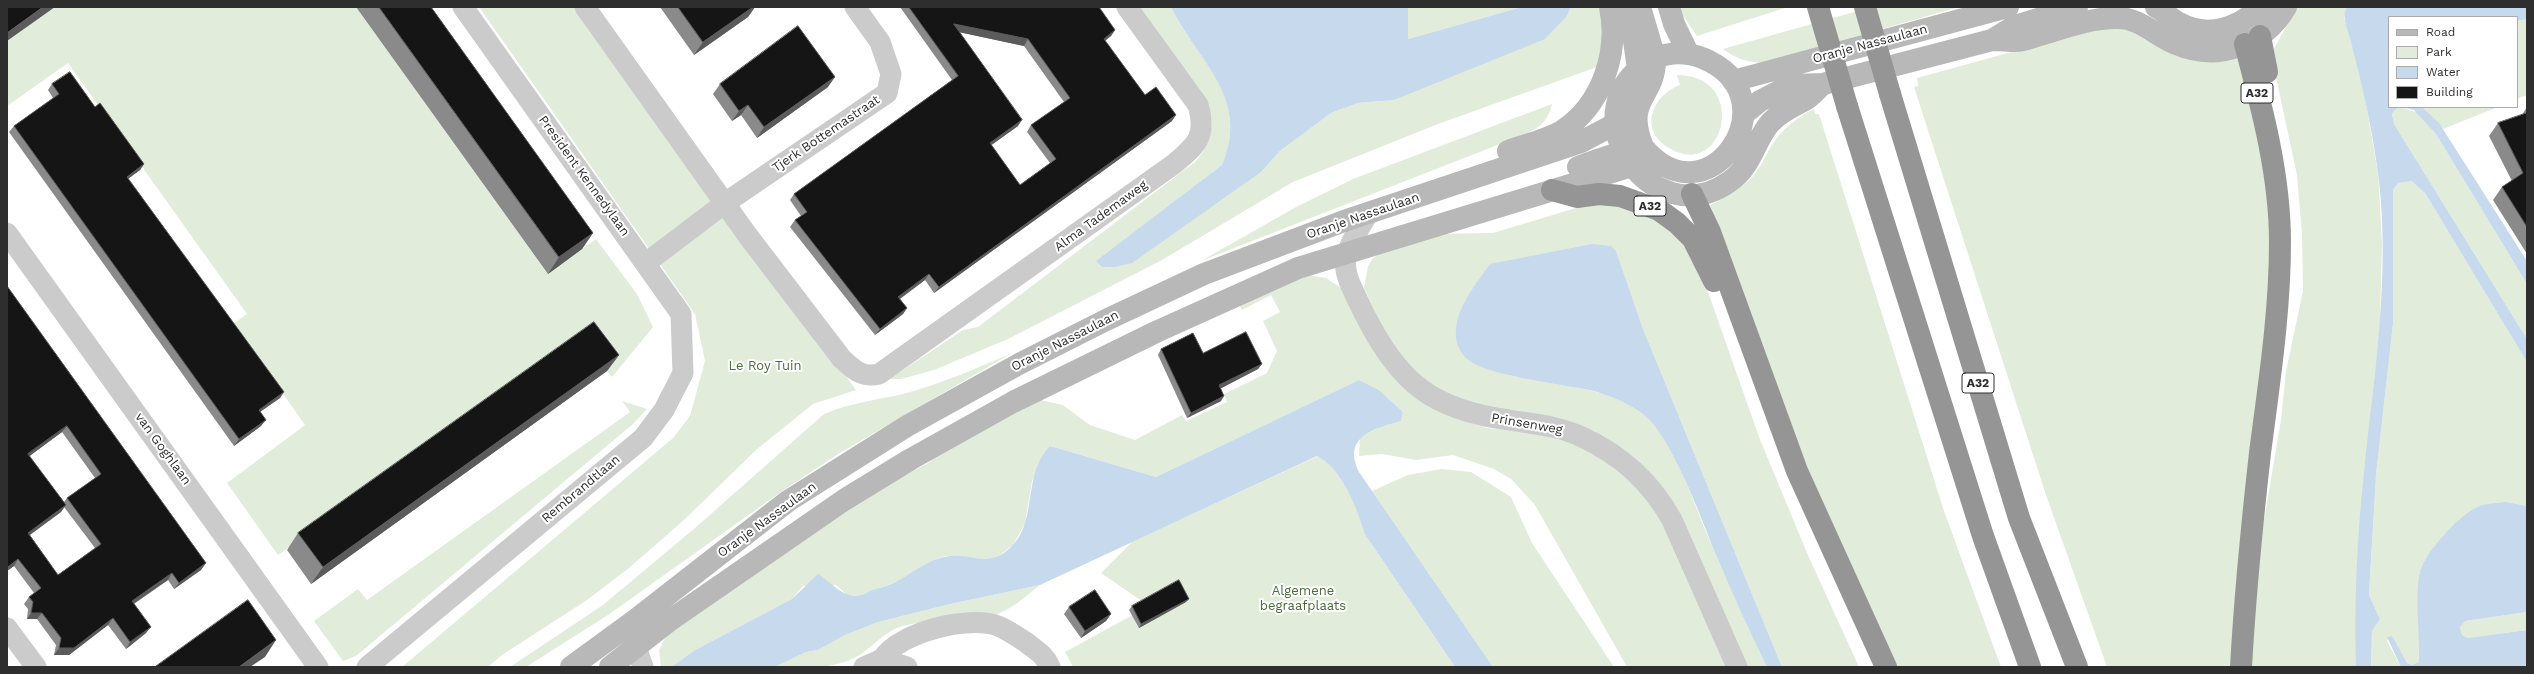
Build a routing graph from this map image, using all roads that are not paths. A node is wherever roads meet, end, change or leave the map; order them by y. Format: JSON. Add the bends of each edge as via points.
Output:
{"nodes":[{"id":1,"x":463,"y":7,"type":"edge"},
{"id":2,"x":585,"y":7,"type":"edge"},
{"id":3,"x":855,"y":7,"type":"edge"},
{"id":4,"x":1127,"y":7,"type":"edge"},
{"id":5,"x":1610,"y":7,"type":"edge"},
{"id":6,"x":1624,"y":7,"type":"edge"},
{"id":7,"x":1640,"y":7,"type":"edge"},
{"id":8,"x":1669,"y":7,"type":"edge"},
{"id":9,"x":1818,"y":7,"type":"edge"},
{"id":10,"x":1865,"y":7,"type":"edge"},
{"id":11,"x":2008,"y":7,"type":"edge"},
{"id":12,"x":2077,"y":7,"type":"edge"},
{"id":13,"x":2156,"y":7,"type":"edge"},
{"id":14,"x":2261,"y":7,"type":"edge"},
{"id":15,"x":2286,"y":7,"type":"edge"},
{"id":16,"x":2241,"y":22,"type":"junction"},
{"id":17,"x":1992,"y":40,"type":"junction"},
{"id":18,"x":2252,"y":40,"type":"junction"},
{"id":19,"x":1688,"y":53,"type":"junction"},
{"id":20,"x":1646,"y":64,"type":"junction"},
{"id":21,"x":1733,"y":81,"type":"junction"},
{"id":22,"x":1823,"y":84,"type":"junction"},
{"id":23,"x":1744,"y":114,"type":"junction"},
{"id":24,"x":1615,"y":124,"type":"junction"},
{"id":25,"x":1633,"y":155,"type":"junction"},
{"id":26,"x":1552,"y":190,"type":"junction"},
{"id":27,"x":1692,"y":194,"type":"junction"},
{"id":28,"x":725,"y":202,"type":"junction"},
{"id":29,"x":1368,"y":214,"type":"junction"},
{"id":30,"x":1344,"y":221,"type":"junction"},
{"id":31,"x":7,"y":233,"type":"edge"},
{"id":32,"x":1345,"y":255,"type":"junction"},
{"id":33,"x":646,"y":263,"type":"junction"},
{"id":34,"x":1731,"y":289,"type":"junction"},
{"id":35,"x":634,"y":621,"type":"junction"},
{"id":36,"x":7,"y":628,"type":"edge"},
{"id":37,"x":640,"y":657,"type":"edge"},
{"id":38,"x":873,"y":663,"type":"edge"},
{"id":39,"x":36,"y":667,"type":"edge"},
{"id":40,"x":318,"y":667,"type":"edge"},
{"id":41,"x":367,"y":667,"type":"edge"},
{"id":42,"x":571,"y":667,"type":"edge"},
{"id":43,"x":610,"y":667,"type":"edge"},
{"id":44,"x":907,"y":667,"type":"edge"},
{"id":45,"x":1050,"y":667,"type":"edge"},
{"id":46,"x":1737,"y":667,"type":"edge"},
{"id":47,"x":1886,"y":667,"type":"edge"},
{"id":48,"x":2030,"y":667,"type":"edge"},
{"id":49,"x":2077,"y":667,"type":"edge"},
{"id":50,"x":2241,"y":667,"type":"edge"}],
"edges":[{"from":1,"to":33,"type":"street","name":"President Kennedylaan"},
{"from":2,"to":28,"type":"street"},
{"from":3,"to":28,"type":"street","name":"Tjerk Bottemastraat","via":[[882,48],[892,74],[887,93]]},
{"from":4,"to":28,"type":"street","name":"Alma Tademaweg","via":[[1198,105],[1202,120],[1201,136],[1190,151],[1174,164],[879,374],[869,377],[858,373],[842,359]]},
{"from":5,"to":30,"type":"main road","via":[[1614,27],[1608,70],[1597,92],[1581,114],[1562,131],[1367,202]]},
{"from":6,"to":20,"type":"main road","via":[[1634,41]]},
{"from":7,"to":20,"type":"main road"},
{"from":8,"to":19,"type":"main road"},
{"from":9,"to":48,"type":"highway","bridge":true,"via":[[1846,106],[1983,536]]},
{"from":10,"to":49,"type":"highway","number":"A32","bridge":true,"via":[[2019,518]]},
{"from":11,"to":21,"type":"main road","name":"Oranje Nassaulaan"},
{"from":12,"to":17,"type":"main road","name":"Oranje Nassaulaan","via":[[2015,26]]},
{"from":13,"to":16,"type":"main road","via":[[2178,23],[2196,30],[2225,29]]},
{"from":14,"to":16,"type":"main road"},
{"from":15,"to":18,"type":"main road","via":[[2276,24]]},
{"from":16,"to":18,"type":"main road"},
{"from":17,"to":18,"type":"main road","name":"Oranje Nassaulaan","via":[[2017,41],[2105,18],[2134,21],[2177,45],[2192,49],[2224,51]]},
{"from":17,"to":22,"type":"main road","name":"Oranje Nassaulaan"},
{"from":18,"to":50,"type":"highway","number":"A32","via":[[2279,126],[2268,142],[2278,212],[2278,288],[2274,355],[2248,554]]},
{"from":19,"to":20,"type":"main road","via":[[1672,53]]},
{"from":19,"to":21,"type":"main road","via":[[1718,65]]},
{"from":20,"to":24,"type":"main road","via":[[1621,89],[1616,105]]},
{"from":20,"to":25,"type":"main road","via":[[1654,76],[1636,108]]},
{"from":21,"to":23,"type":"main road"},
{"from":22,"to":23,"type":"main road","name":"Oranje Nassaulaan","via":[[1791,85],[1760,101]]},
{"from":22,"to":27,"type":"main road","name":"Oranje Nassaulaan","via":[[1806,99],[1779,114],[1760,139],[1742,171],[1729,182],[1714,190]]},
{"from":23,"to":25,"type":"main road","via":[[1739,138],[1731,151],[1708,168],[1693,172],[1676,171]]},
{"from":24,"to":25,"type":"main road"},
{"from":24,"to":29,"type":"main road","name":"Oranje Nassaulaan","via":[[1581,142]]},
{"from":25,"to":26,"type":"main road","name":"Oranje Nassaulaan"},
{"from":25,"to":27,"type":"main road","name":"Oranje Nassaulaan","via":[[1642,177],[1654,185],[1667,191]]},
{"from":26,"to":32,"type":"main road","name":"Oranje Nassaulaan"},
{"from":26,"to":34,"type":"highway","number":"A32","via":[[1577,196],[1620,196],[1659,210],[1677,223],[1693,240],[1713,281]]},
{"from":27,"to":34,"type":"highway","via":[[1710,232]]},
{"from":28,"to":33,"type":"street"},
{"from":29,"to":30,"type":"main road","name":"Oranje Nassaulaan"},
{"from":29,"to":32,"type":"street"},
{"from":30,"to":35,"type":"main road","name":"Oranje Nassaulaan","via":[[1204,274],[1106,320],[1019,364],[908,426],[788,501]]},
{"from":31,"to":40,"type":"street","name":"van Goghlaan"},
{"from":32,"to":37,"type":"main road","name":"Oranje Nassaulaan","via":[[1298,268],[1217,302],[975,423],[844,500],[750,564]]},
{"from":32,"to":46,"type":"street","name":"Prinsenweg","via":[[1349,284],[1378,342],[1411,383],[1450,406],[1477,415],[1543,425],[1581,436],[1611,452],[1632,468],[1663,504],[1672,520]]},
{"from":33,"to":41,"type":"street","name":"Rembrandtlaan","via":[[681,314],[683,373],[664,410],[643,438]]},
{"from":34,"to":47,"type":"highway","via":[[1797,471]]},
{"from":35,"to":37,"type":"street"},
{"from":35,"to":42,"type":"main road","name":"Oranje Nassaulaan"},
{"from":36,"to":39,"type":"street"},
{"from":37,"to":43,"type":"main road","name":"Oranje Nassaulaan"},
{"from":38,"to":44,"type":"street"},
{"from":38,"to":45,"type":"street","via":[[908,637],[947,626],[978,623],[997,626],[1011,633],[1045,656]]}]}
